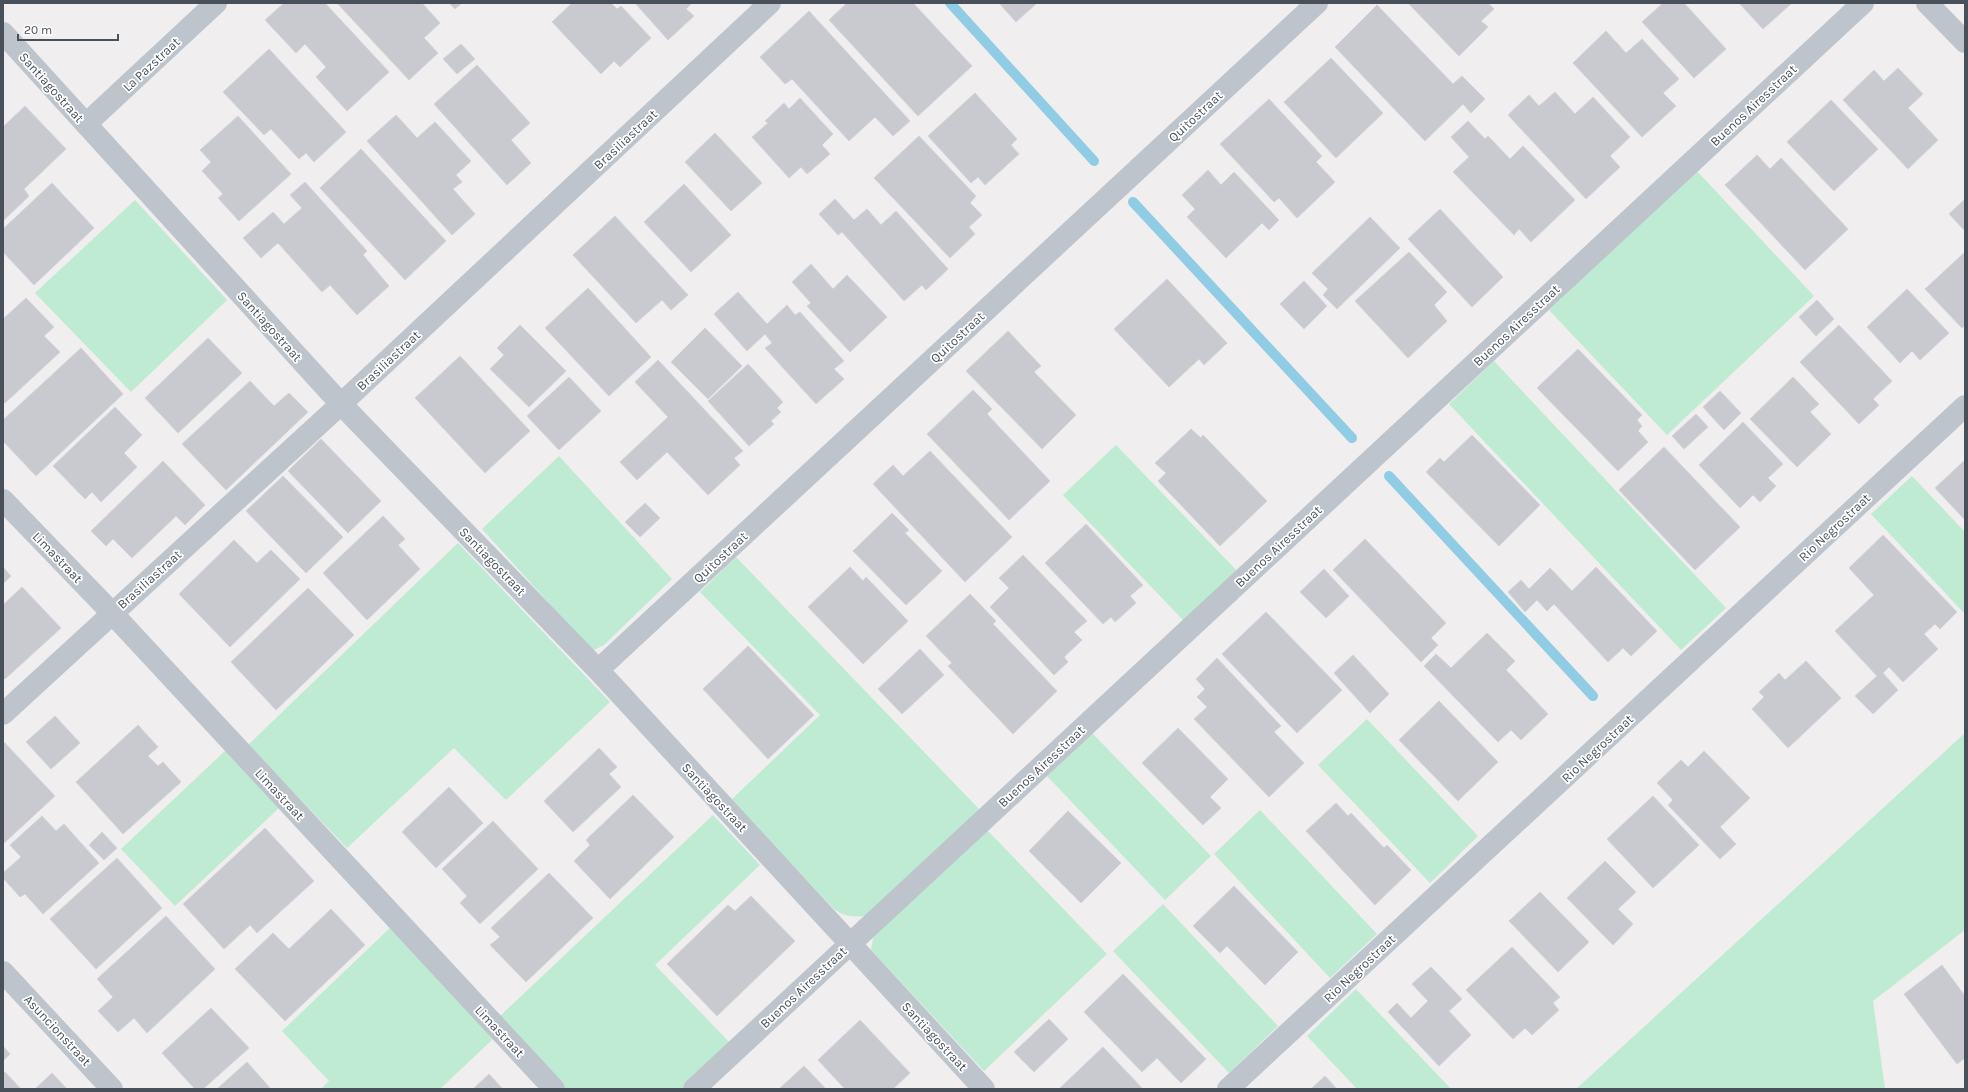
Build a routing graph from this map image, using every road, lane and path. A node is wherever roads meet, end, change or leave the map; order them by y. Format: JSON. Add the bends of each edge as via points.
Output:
{"nodes":[{"id":1,"x":216,"y":3,"type":"edge"},
{"id":2,"x":770,"y":3,"type":"edge"},
{"id":3,"x":1317,"y":3,"type":"edge"},
{"id":4,"x":1863,"y":3,"type":"edge"},
{"id":5,"x":1927,"y":3,"type":"edge"},
{"id":6,"x":3,"y":33,"type":"edge"},
{"id":7,"x":1965,"y":42,"type":"edge"},
{"id":8,"x":86,"y":124,"type":"junction"},
{"id":9,"x":341,"y":404,"type":"junction"},
{"id":10,"x":1965,"y":406,"type":"edge"},
{"id":11,"x":3,"y":500,"type":"edge"},
{"id":12,"x":112,"y":613,"type":"junction"},
{"id":13,"x":598,"y":670,"type":"junction"},
{"id":14,"x":3,"y":714,"type":"edge"},
{"id":15,"x":850,"y":943,"type":"junction"},
{"id":16,"x":3,"y":972,"type":"edge"},
{"id":17,"x":112,"y":1089,"type":"edge"},
{"id":18,"x":554,"y":1089,"type":"edge"},
{"id":19,"x":694,"y":1089,"type":"edge"},
{"id":20,"x":984,"y":1089,"type":"edge"},
{"id":21,"x":1228,"y":1089,"type":"edge"}],
"edges":[{"from":1,"to":8,"type":"street","name":"La Pazstraat"},
{"from":2,"to":9,"type":"street","name":"Brasiliastraat"},
{"from":3,"to":13,"type":"street","name":"Quitostraat"},
{"from":4,"to":15,"type":"street","name":"Buenos Airesstraat"},
{"from":5,"to":7,"type":"street"},
{"from":6,"to":8,"type":"street","name":"Santiagostraat"},
{"from":8,"to":9,"type":"street","name":"Santiagostraat"},
{"from":9,"to":12,"type":"street","name":"Brasiliastraat"},
{"from":9,"to":13,"type":"street","name":"Santiagostraat"},
{"from":10,"to":21,"type":"street","name":"Rio Negrostraat"},
{"from":11,"to":12,"type":"street","name":"Limastraat"},
{"from":12,"to":14,"type":"street","name":"Brasiliastraat"},
{"from":12,"to":18,"type":"street","name":"Limastraat"},
{"from":13,"to":15,"type":"street","name":"Santiagostraat"},
{"from":15,"to":19,"type":"street","name":"Buenos Airesstraat"},
{"from":15,"to":20,"type":"street","name":"Santiagostraat"},
{"from":16,"to":17,"type":"street","name":"Asuncionstraat"}]}
